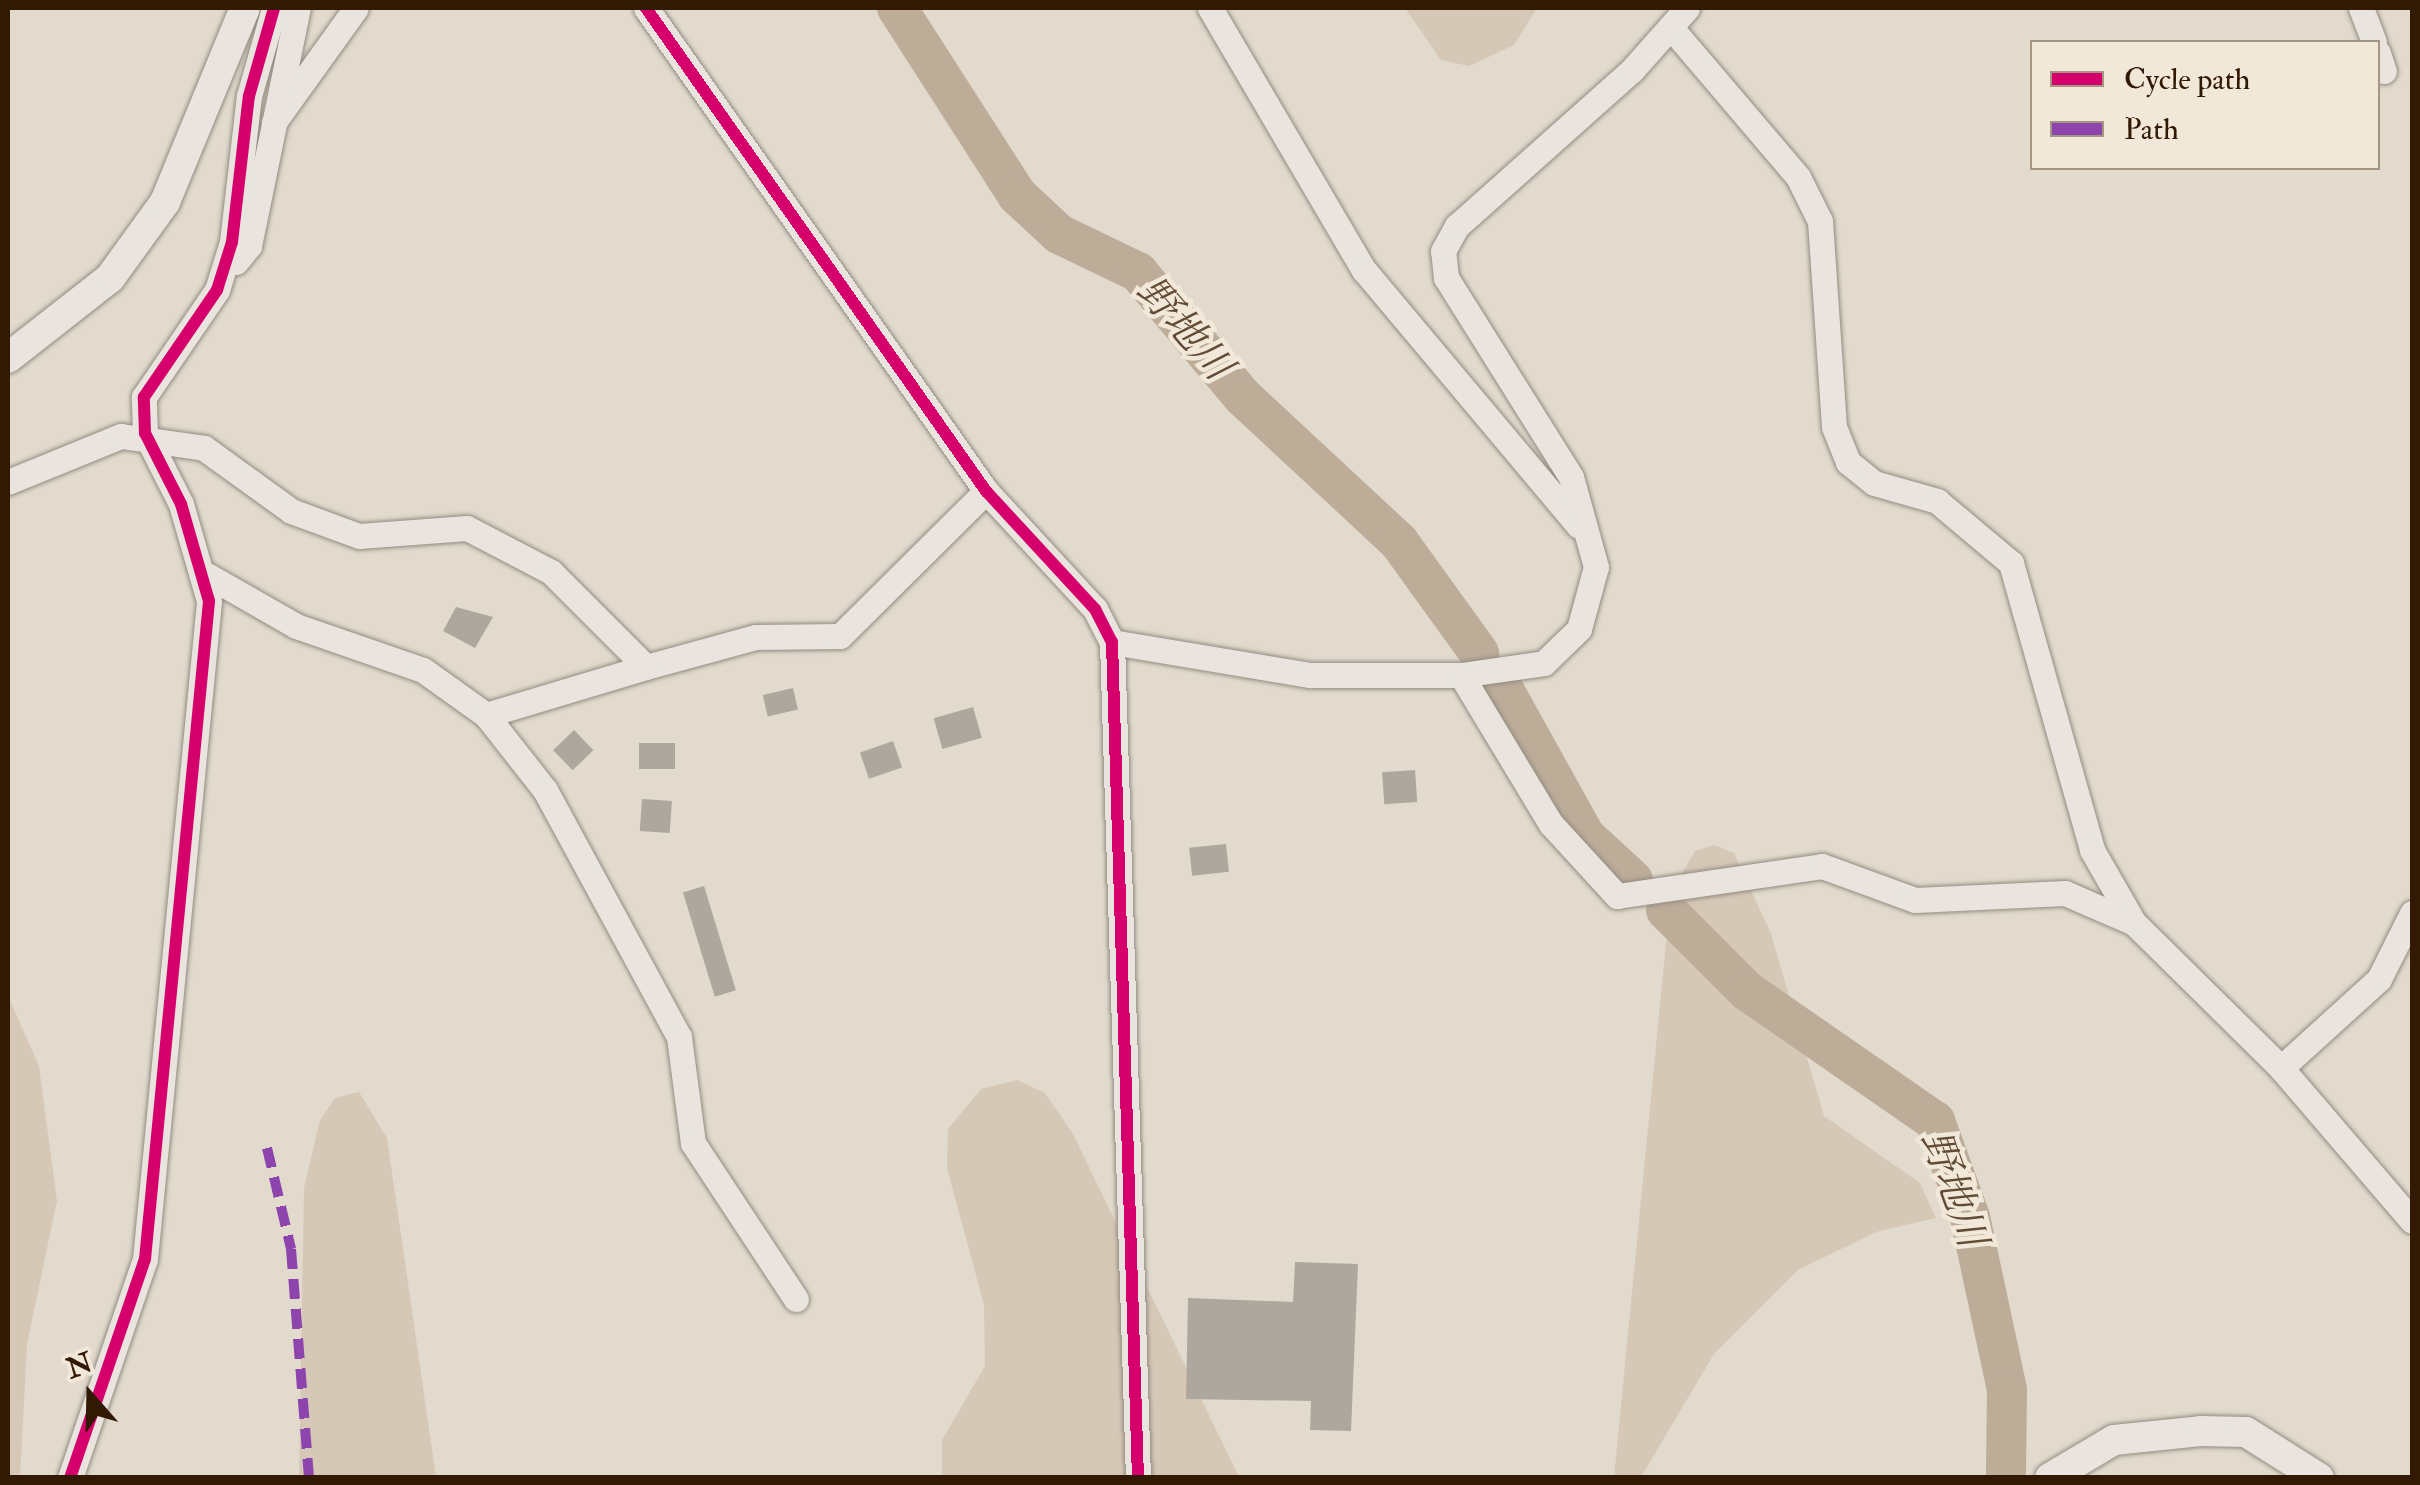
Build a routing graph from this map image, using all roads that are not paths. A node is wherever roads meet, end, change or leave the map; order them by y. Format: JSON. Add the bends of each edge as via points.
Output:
{"nodes":[{"id":1,"x":244,"y":8,"type":"edge"},
{"id":2,"x":274,"y":8,"type":"edge"},
{"id":3,"x":298,"y":8,"type":"edge"},
{"id":4,"x":356,"y":8,"type":"edge"},
{"id":5,"x":646,"y":8,"type":"edge"},
{"id":6,"x":1210,"y":8,"type":"edge"},
{"id":7,"x":1687,"y":8,"type":"edge"},
{"id":8,"x":2361,"y":8,"type":"edge"},
{"id":9,"x":1673,"y":30,"type":"junction"},
{"id":10,"x":2373,"y":40,"type":"edge"},
{"id":11,"x":274,"y":122,"type":"junction"},
{"id":12,"x":226,"y":262,"type":"junction"},
{"id":13,"x":8,"y":358,"type":"edge"},
{"id":14,"x":145,"y":433,"type":"junction"},
{"id":15,"x":8,"y":482,"type":"edge"},
{"id":16,"x":986,"y":491,"type":"junction"},
{"id":17,"x":1585,"y":534,"type":"junction"},
{"id":18,"x":207,"y":575,"type":"junction"},
{"id":19,"x":1112,"y":642,"type":"junction"},
{"id":20,"x":646,"y":667,"type":"junction"},
{"id":21,"x":1461,"y":675,"type":"junction"},
{"id":22,"x":486,"y":715,"type":"junction"},
{"id":23,"x":2412,"y":913,"type":"edge"},
{"id":24,"x":2134,"y":923,"type":"junction"},
{"id":25,"x":2281,"y":1068,"type":"junction"},
{"id":26,"x":2412,"y":1221,"type":"edge"},
{"id":27,"x":796,"y":1299,"type":"dead end"},
{"id":28,"x":70,"y":1478,"type":"edge"},
{"id":29,"x":1138,"y":1478,"type":"edge"},
{"id":30,"x":2050,"y":1478,"type":"edge"},
{"id":31,"x":2319,"y":1478,"type":"edge"}],
"edges":[{"from":1,"to":13,"type":"street","via":[[165,202],[110,278]]},
{"from":2,"to":12,"type":"street","via":[[249,96]]},
{"from":3,"to":11,"type":"street"},
{"from":4,"to":11,"type":"street"},
{"from":5,"to":16,"type":"street"},
{"from":6,"to":17,"type":"street","via":[[1364,270]]},
{"from":7,"to":9,"type":"street"},
{"from":8,"to":10,"type":"street"},
{"from":9,"to":17,"type":"street","via":[[1456,226],[1443,251],[1446,278],[1572,477]]},
{"from":9,"to":24,"type":"street","via":[[1798,177],[1820,220],[1834,426],[1848,462],[1874,483],[1937,501],[2011,563],[2092,850]]},
{"from":11,"to":12,"type":"street","via":[[249,246],[240,261]]},
{"from":12,"to":14,"type":"street","via":[[144,397]]},
{"from":14,"to":15,"type":"street"},
{"from":14,"to":18,"type":"street"},
{"from":14,"to":20,"type":"street","via":[[236,463],[291,512],[358,536],[467,528],[551,572]]},
{"from":16,"to":19,"type":"street","via":[[1095,608]]},
{"from":16,"to":20,"type":"street","via":[[840,636],[756,637]]},
{"from":17,"to":21,"type":"street","via":[[1596,567],[1579,629],[1544,663]]},
{"from":18,"to":22,"type":"street","via":[[296,626],[424,670]]},
{"from":18,"to":28,"type":"street","via":[[146,1259]]},
{"from":19,"to":21,"type":"street","via":[[1310,675]]},
{"from":19,"to":29,"type":"street"},
{"from":20,"to":22,"type":"street"},
{"from":21,"to":24,"type":"street","via":[[1551,824],[1617,896],[1822,866],[1915,900],[2028,889],[2065,893]]},
{"from":22,"to":27,"type":"street","via":[[545,790],[679,1037],[693,1143]]},
{"from":23,"to":25,"type":"street","via":[[2379,979]]},
{"from":24,"to":25,"type":"street"},
{"from":25,"to":26,"type":"street"},
{"from":30,"to":31,"type":"street","via":[[2114,1440],[2246,1432]]}]}
